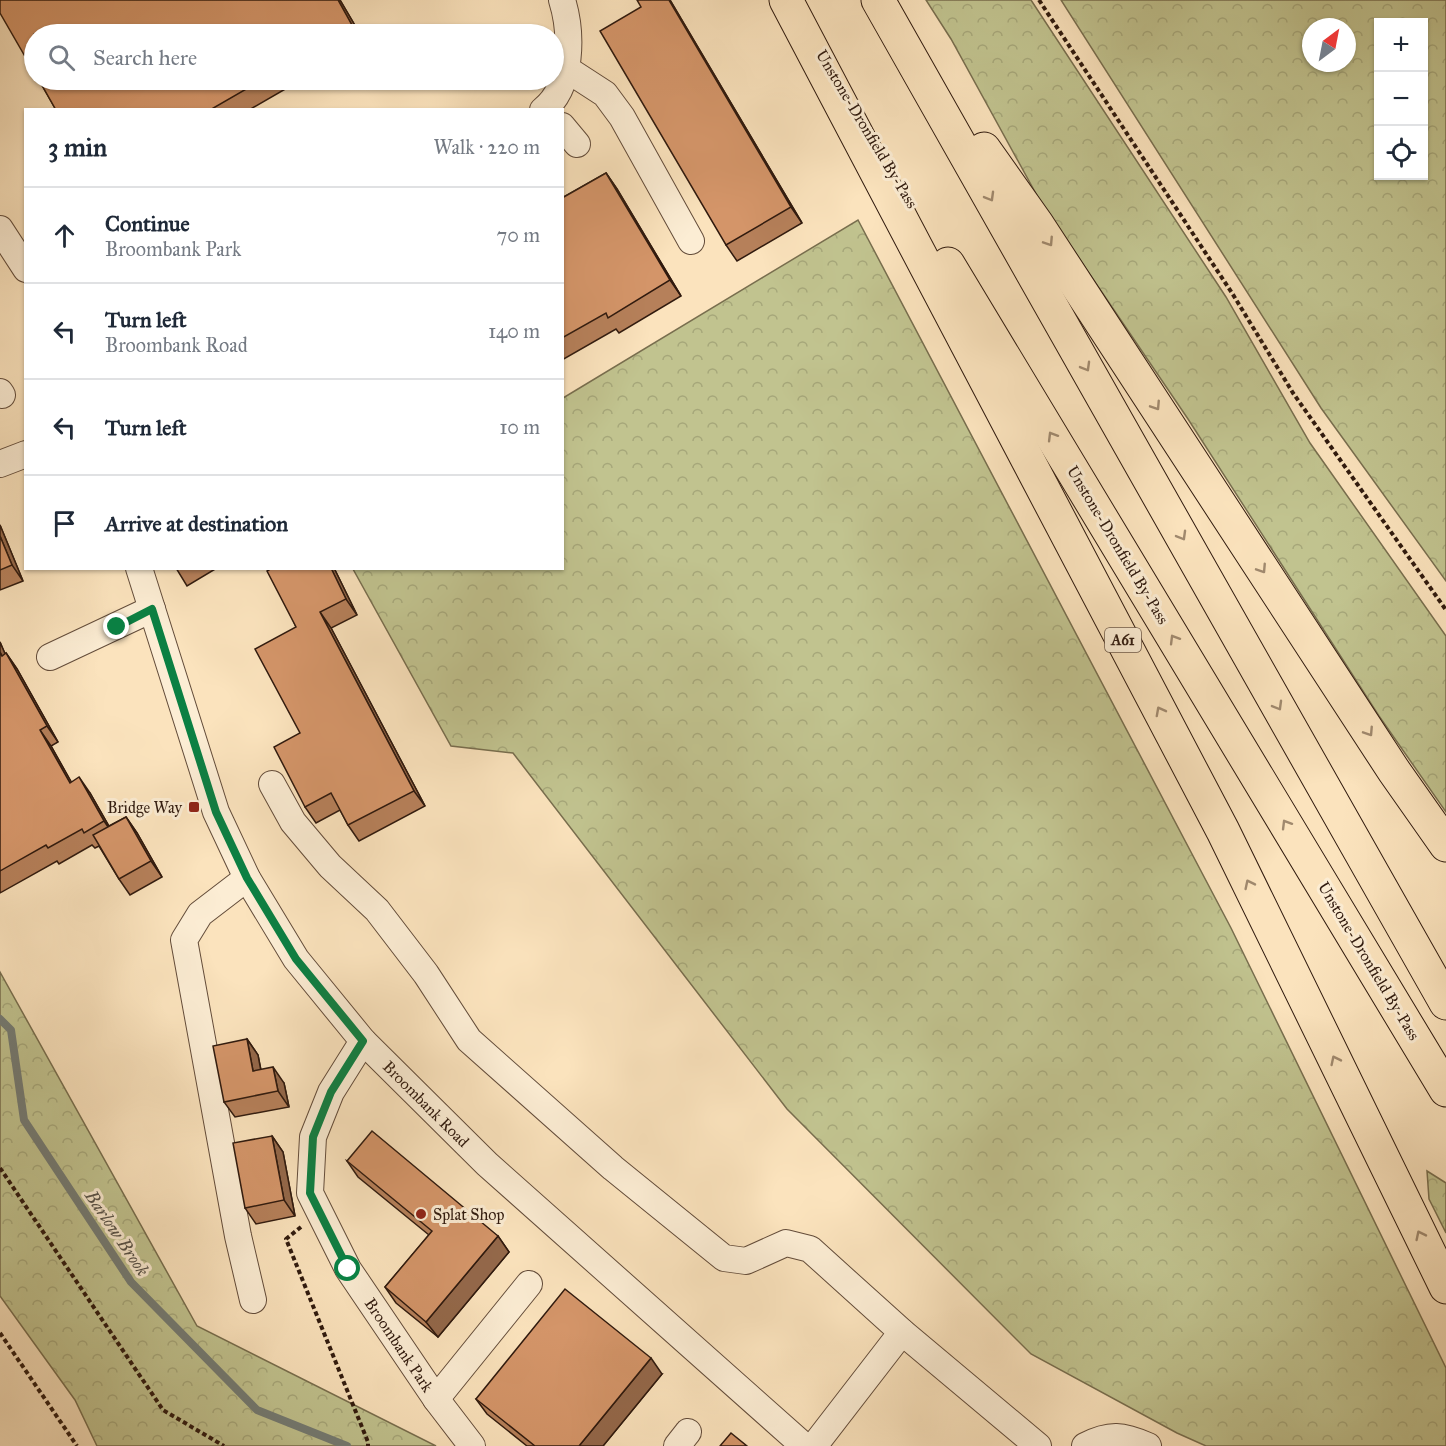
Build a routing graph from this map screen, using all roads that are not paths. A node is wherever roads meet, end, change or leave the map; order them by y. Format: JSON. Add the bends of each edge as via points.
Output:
{"nodes":[{"id":1,"x":562,"y":0,"type":"edge"},
{"id":2,"x":788,"y":0,"type":"edge"},
{"id":3,"x":880,"y":3,"type":"edge"},
{"id":4,"x":568,"y":70,"type":"junction"},
{"id":5,"x":564,"y":86,"type":"edge"},
{"id":6,"x":563,"y":90,"type":"edge"},
{"id":7,"x":559,"y":108,"type":"edge"},
{"id":8,"x":691,"y":241,"type":"dead end"},
{"id":9,"x":4,"y":243,"type":"edge"},
{"id":10,"x":24,"y":267,"type":"edge"},
{"id":11,"x":24,"y":455,"type":"edge"},
{"id":12,"x":0,"y":464,"type":"edge"},
{"id":13,"x":140,"y":570,"type":"edge"},
{"id":14,"x":152,"y":609,"type":"junction"},
{"id":15,"x":50,"y":657,"type":"dead end"},
{"id":16,"x":272,"y":784,"type":"dead end"},
{"id":17,"x":1446,"y":845,"type":"edge"},
{"id":18,"x":247,"y":878,"type":"junction"},
{"id":19,"x":1446,"y":1003,"type":"edge"},
{"id":20,"x":363,"y":1041,"type":"junction"},
{"id":21,"x":1446,"y":1090,"type":"edge"},
{"id":22,"x":529,"y":1284,"type":"dead end"},
{"id":23,"x":1446,"y":1287,"type":"edge"},
{"id":24,"x":253,"y":1300,"type":"dead end"},
{"id":25,"x":902,"y":1332,"type":"junction"},
{"id":26,"x":436,"y":1399,"type":"junction"},
{"id":27,"x":472,"y":1446,"type":"edge"},
{"id":28,"x":804,"y":1446,"type":"edge"},
{"id":29,"x":814,"y":1446,"type":"edge"},
{"id":30,"x":1038,"y":1446,"type":"edge"},
{"id":31,"x":1085,"y":1446,"type":"edge"},
{"id":32,"x":1148,"y":1446,"type":"edge"}],
"edges":[{"from":1,"to":4,"type":"street","via":[[568,19]]},
{"from":21,"to":2,"type":"highway","name":"Unstone-Dronfield By-Pass","number":"A61","one_way":true},
{"from":23,"to":2,"type":"highway","number":"A61","one_way":true,"via":[[1223,831]]},
{"from":3,"to":17,"type":"highway","one_way":true,"via":[[1037,224]]},
{"from":3,"to":19,"type":"highway","one_way":true},
{"from":4,"to":5,"type":"street"},
{"from":4,"to":8,"type":"street","via":[[605,94],[622,117]]},
{"from":6,"to":7,"type":"street"},
{"from":9,"to":10,"type":"street"},
{"from":11,"to":12,"type":"street"},
{"from":13,"to":14,"type":"street","name":"Broombank Road"},
{"from":14,"to":15,"type":"street"},
{"from":14,"to":18,"type":"street","name":"Broombank Road","via":[[216,812]]},
{"from":16,"to":25,"type":"street","via":[[293,822],[330,866],[377,910],[426,974],[469,1040],[613,1168],[724,1258],[746,1262],[786,1243],[810,1249]]},
{"from":18,"to":20,"type":"street","name":"Broombank Road","via":[[296,959]]},
{"from":18,"to":24,"type":"street","via":[[200,914],[184,940]]},
{"from":20,"to":26,"type":"street","name":"Broombank Park","via":[[331,1092],[313,1137],[310,1193],[348,1269]]},
{"from":20,"to":28,"type":"street","name":"Broombank Road","via":[[487,1164]]},
{"from":22,"to":26,"type":"street"},
{"from":25,"to":29,"type":"street"},
{"from":25,"to":30,"type":"street"},
{"from":26,"to":27,"type":"street","name":"Broombank Park"},
{"from":31,"to":32,"type":"street","via":[[1107,1436],[1130,1438]]}]}
